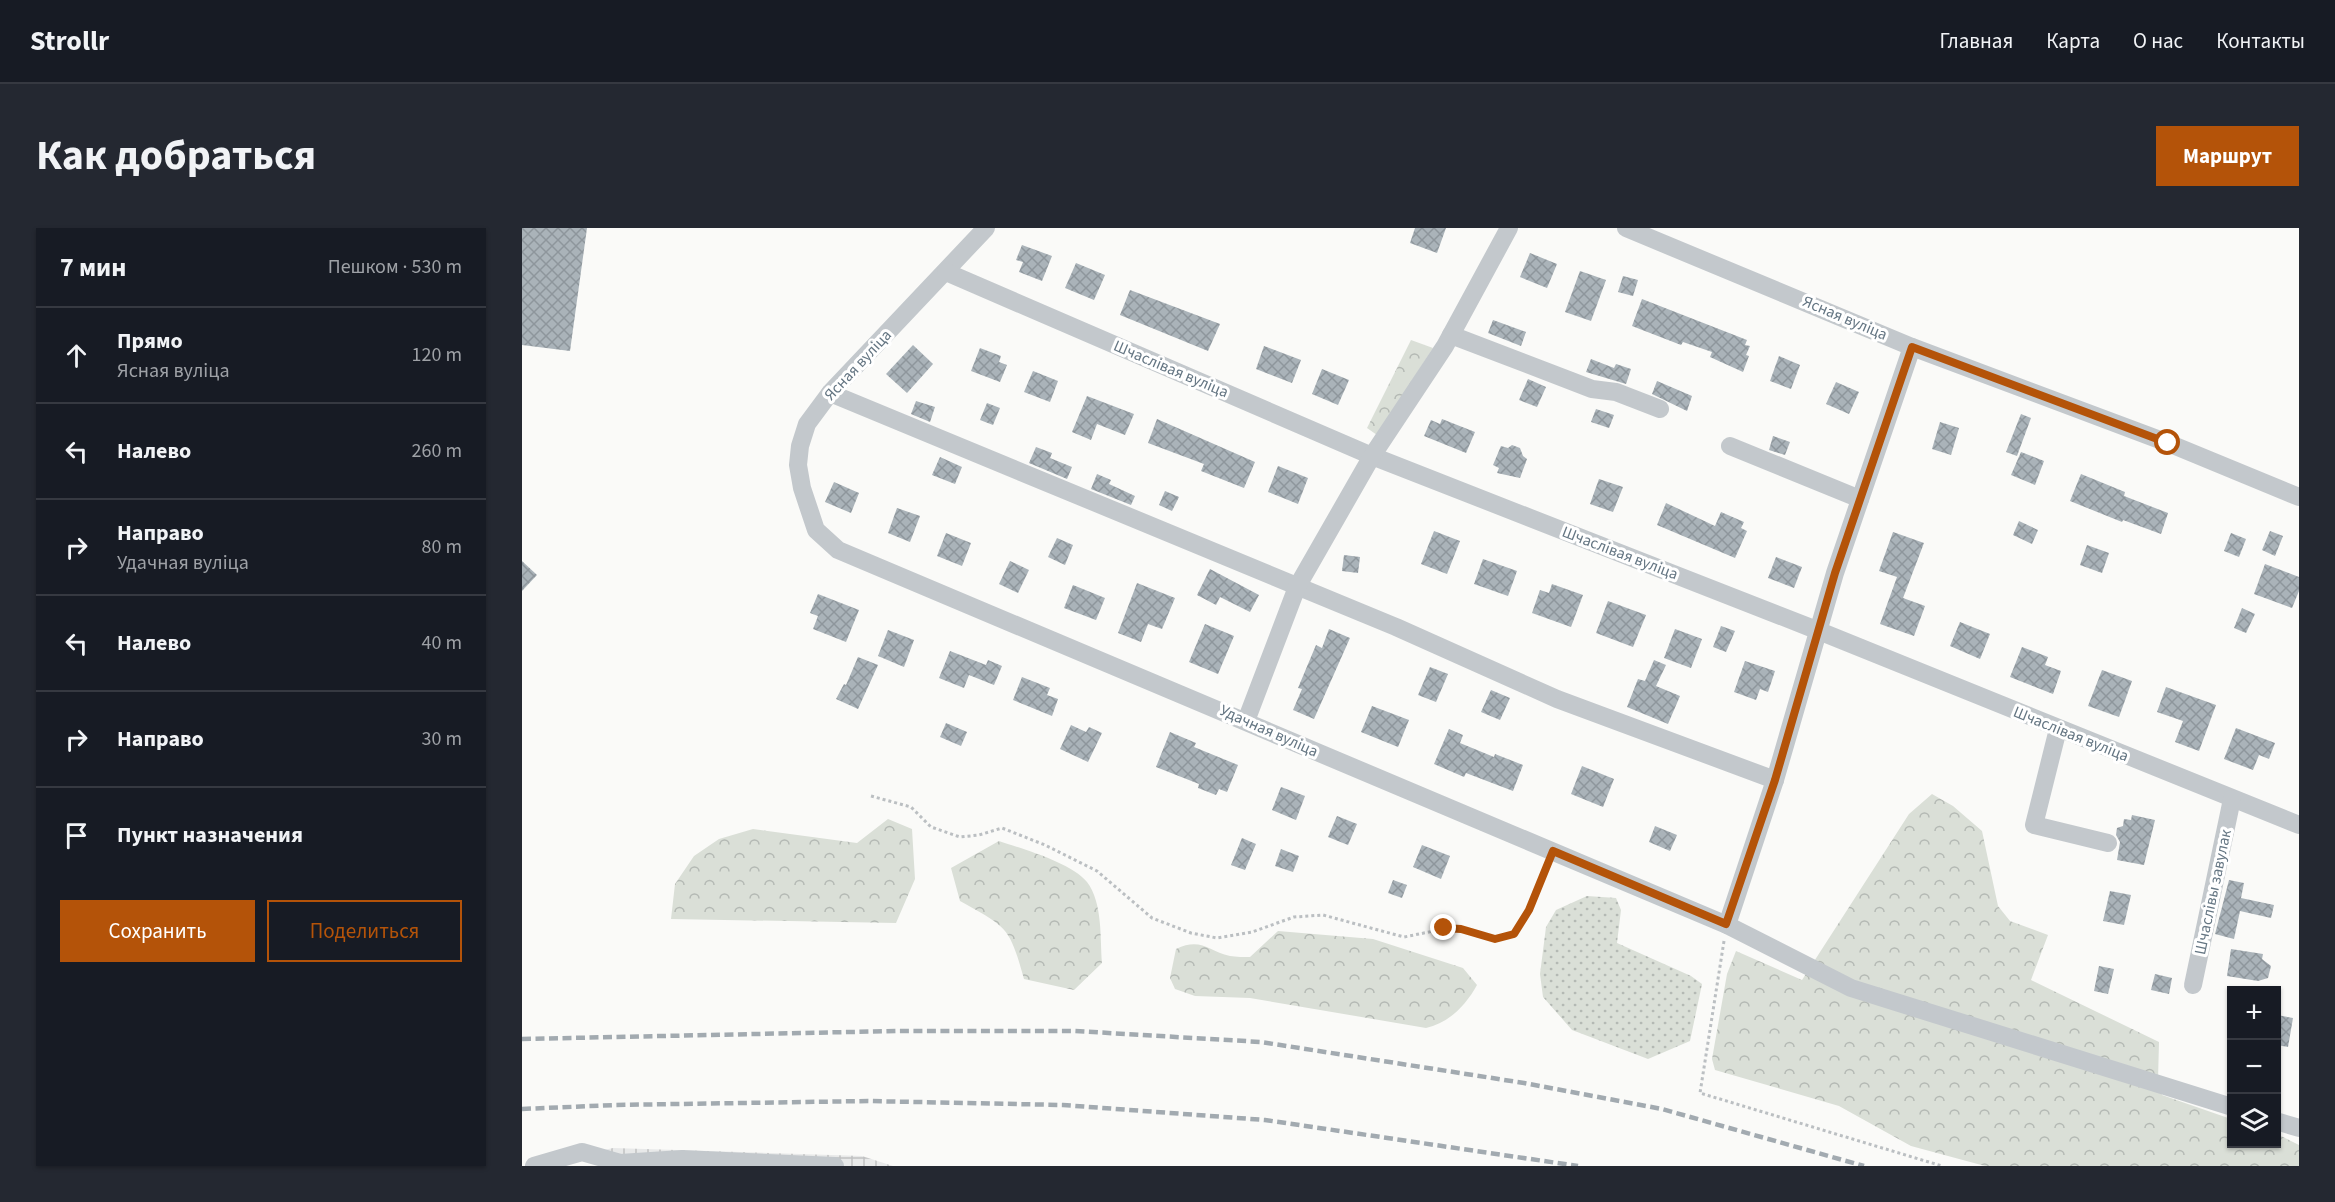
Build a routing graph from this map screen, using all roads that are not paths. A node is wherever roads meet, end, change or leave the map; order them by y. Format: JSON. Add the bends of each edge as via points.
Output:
{"nodes":[{"id":1,"x":986,"y":228,"type":"edge"},
{"id":2,"x":1509,"y":228,"type":"edge"},
{"id":3,"x":1626,"y":228,"type":"edge"},
{"id":4,"x":946,"y":272,"type":"junction"},
{"id":5,"x":1451,"y":335,"type":"junction"},
{"id":6,"x":1912,"y":347,"type":"junction"},
{"id":7,"x":830,"y":393,"type":"junction"},
{"id":8,"x":1660,"y":409,"type":"dead end"},
{"id":9,"x":1730,"y":446,"type":"dead end"},
{"id":10,"x":1372,"y":456,"type":"junction"},
{"id":11,"x":2299,"y":497,"type":"edge"},
{"id":12,"x":1860,"y":499,"type":"junction"},
{"id":13,"x":816,"y":530,"type":"joint"},
{"id":14,"x":1297,"y":587,"type":"junction"},
{"id":15,"x":1819,"y":631,"type":"junction"},
{"id":16,"x":1246,"y":720,"type":"junction"},
{"id":17,"x":2058,"y":729,"type":"junction"},
{"id":18,"x":1775,"y":780,"type":"junction"},
{"id":19,"x":2232,"y":799,"type":"junction"},
{"id":20,"x":2299,"y":825,"type":"edge"},
{"id":21,"x":2108,"y":843,"type":"dead end"},
{"id":22,"x":1726,"y":924,"type":"junction"},
{"id":23,"x":2193,"y":985,"type":"dead end"},
{"id":24,"x":2227,"y":1105,"type":"edge"},
{"id":25,"x":2281,"y":1122,"type":"edge"},
{"id":26,"x":2299,"y":1128,"type":"edge"},
{"id":27,"x":685,"y":1162,"type":"edge"},
{"id":28,"x":621,"y":1164,"type":"edge"},
{"id":29,"x":751,"y":1165,"type":"edge"},
{"id":30,"x":534,"y":1166,"type":"edge"},
{"id":31,"x":819,"y":1166,"type":"edge"},
{"id":32,"x":835,"y":1166,"type":"edge"}],
"edges":[{"from":1,"to":4,"type":"street","name":"Ясная вуліца"},
{"from":2,"to":5,"type":"street"},
{"from":3,"to":6,"type":"street","name":"Ясная вуліца"},
{"from":4,"to":7,"type":"street","name":"Ясная вуліца"},
{"from":4,"to":10,"type":"street","name":"Шчаслівая вуліца"},
{"from":5,"to":8,"type":"street","via":[[1592,389],[1616,392]]},
{"from":5,"to":10,"type":"street"},
{"from":6,"to":11,"type":"street","name":"Ясная вуліца","via":[[2168,443]]},
{"from":6,"to":12,"type":"street"},
{"from":7,"to":13,"type":"street","name":"Ясная вуліца","via":[[807,424],[798,465]]},
{"from":7,"to":14,"type":"street"},
{"from":9,"to":12,"type":"street"},
{"from":10,"to":14,"type":"street"},
{"from":10,"to":15,"type":"street","name":"Шчаслівая вуліца"},
{"from":12,"to":15,"type":"street"},
{"from":13,"to":16,"type":"street","name":"Удачная вуліца","via":[[838,550]]},
{"from":14,"to":16,"type":"street"},
{"from":14,"to":18,"type":"street","via":[[1557,699]]},
{"from":15,"to":17,"type":"street","name":"Шчаслівая вуліца"},
{"from":15,"to":18,"type":"street"},
{"from":16,"to":22,"type":"street","name":"Удачная вуліца","via":[[1287,741]]},
{"from":17,"to":19,"type":"street","name":"Шчаслівая вуліца"},
{"from":17,"to":21,"type":"street","via":[[2034,825]]},
{"from":18,"to":22,"type":"street"},
{"from":19,"to":20,"type":"street","name":"Шчаслівая вуліца"},
{"from":19,"to":23,"type":"street","name":"Шчаслівы завулак"},
{"from":22,"to":24,"type":"street","name":"Удачная вуліца","via":[[1851,988]]},
{"from":25,"to":26,"type":"street"},
{"from":27,"to":28,"type":"street"},
{"from":27,"to":29,"type":"street"},
{"from":28,"to":30,"type":"street","via":[[582,1152]]},
{"from":29,"to":31,"type":"street"},
{"from":31,"to":32,"type":"street"}]}
